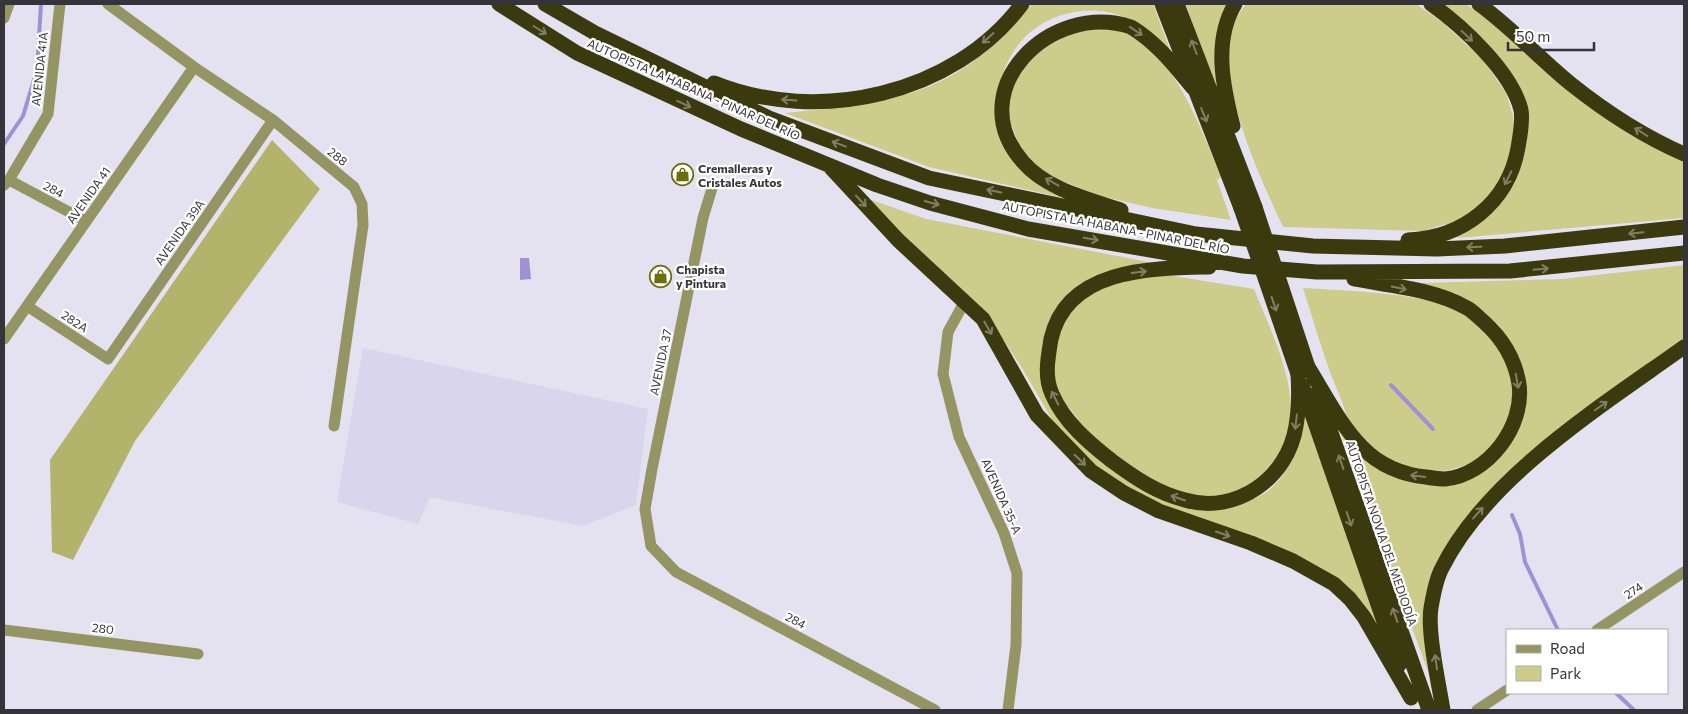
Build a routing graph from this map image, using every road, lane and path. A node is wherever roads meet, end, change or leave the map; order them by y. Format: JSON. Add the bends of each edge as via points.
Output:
{"nodes":[{"id":1,"x":8,"y":4,"type":"edge"},
{"id":2,"x":60,"y":4,"type":"edge"},
{"id":3,"x":108,"y":4,"type":"edge"},
{"id":4,"x":499,"y":4,"type":"edge"},
{"id":5,"x":546,"y":4,"type":"edge"},
{"id":6,"x":1022,"y":4,"type":"edge"},
{"id":7,"x":1162,"y":4,"type":"edge"},
{"id":8,"x":1177,"y":4,"type":"edge"},
{"id":9,"x":1235,"y":4,"type":"edge"},
{"id":10,"x":1431,"y":4,"type":"edge"},
{"id":11,"x":1479,"y":4,"type":"edge"},
{"id":12,"x":4,"y":18,"type":"edge"},
{"id":13,"x":595,"y":34,"type":"junction"},
{"id":14,"x":194,"y":67,"type":"junction"},
{"id":15,"x":1193,"y":88,"type":"junction"},
{"id":16,"x":273,"y":120,"type":"junction"},
{"id":17,"x":1684,"y":154,"type":"edge"},
{"id":18,"x":828,"y":165,"type":"junction"},
{"id":19,"x":6,"y":183,"type":"edge"},
{"id":20,"x":713,"y":185,"type":"dead end"},
{"id":21,"x":1248,"y":208,"type":"junction"},
{"id":22,"x":86,"y":221,"type":"junction"},
{"id":23,"x":1684,"y":227,"type":"edge"},
{"id":24,"x":1196,"y":234,"type":"junction"},
{"id":25,"x":1313,"y":246,"type":"junction"},
{"id":26,"x":1684,"y":253,"type":"edge"},
{"id":27,"x":1243,"y":266,"type":"junction"},
{"id":28,"x":1317,"y":272,"type":"junction"},
{"id":29,"x":965,"y":302,"type":"junction"},
{"id":30,"x":27,"y":306,"type":"junction"},
{"id":31,"x":4,"y":340,"type":"edge"},
{"id":32,"x":1684,"y":347,"type":"edge"},
{"id":33,"x":108,"y":359,"type":"joint"},
{"id":34,"x":1303,"y":370,"type":"junction"},
{"id":35,"x":334,"y":426,"type":"dead end"},
{"id":36,"x":651,"y":546,"type":"joint"},
{"id":37,"x":1684,"y":572,"type":"edge"},
{"id":38,"x":1598,"y":629,"type":"edge"},
{"id":39,"x":4,"y":630,"type":"edge"},
{"id":40,"x":198,"y":654,"type":"dead end"},
{"id":41,"x":1506,"y":691,"type":"edge"},
{"id":42,"x":1413,"y":704,"type":"edge"},
{"id":43,"x":935,"y":710,"type":"edge"},
{"id":44,"x":1008,"y":710,"type":"edge"},
{"id":45,"x":1429,"y":710,"type":"edge"},
{"id":46,"x":1443,"y":710,"type":"edge"},
{"id":47,"x":1477,"y":710,"type":"edge"}],
"edges":[{"from":1,"to":12,"type":"street"},
{"from":2,"to":19,"type":"street","name":"AVENIDA 41A","via":[[48,114]]},
{"from":3,"to":14,"type":"street","name":"288"},
{"from":4,"to":18,"type":"highway","name":"AUTOPISTA LA HABANA - PINAR DEL RÍO","one_way":true,"via":[[577,53],[716,118]]},
{"from":5,"to":13,"type":"highway","name":"AUTOPISTA LA HABANA - PINAR DEL RÍO"},
{"from":6,"to":13,"type":"highway","one_way":true,"via":[[973,52],[936,75],[890,93],[817,102],[766,98],[722,86]]},
{"from":7,"to":15,"type":"highway"},
{"from":21,"to":8,"type":"highway","one_way":true},
{"from":9,"to":21,"type":"highway","via":[[1224,38],[1221,70]]},
{"from":10,"to":25,"type":"highway","one_way":true,"via":[[1490,56],[1509,82],[1521,110],[1516,158],[1508,179],[1483,213],[1458,229],[1439,236]]},
{"from":17,"to":11,"type":"highway","one_way":true,"via":[[1611,114]]},
{"from":24,"to":13,"type":"highway","name":"AUTOPISTA LA HABANA - PINAR DEL RÍO","one_way":true,"via":[[929,178],[769,118]]},
{"from":14,"to":16,"type":"street","name":"288"},
{"from":14,"to":22,"type":"street","name":"AVENIDA 41"},
{"from":15,"to":21,"type":"highway","one_way":true},
{"from":24,"to":15,"type":"highway","one_way":true,"via":[[1077,195],[1048,181],[1024,163],[1010,143],[1002,117],[1002,91],[1022,48],[1054,25],[1089,16],[1130,26],[1152,41]]},
{"from":16,"to":33,"type":"street","name":"AVENIDA 39A"},
{"from":16,"to":35,"type":"street","name":"288","via":[[354,187],[362,204],[363,225]]},
{"from":18,"to":27,"type":"highway","name":"AUTOPISTA LA HABANA - PINAR DEL RÍO","one_way":true,"via":[[930,203],[1028,228]]},
{"from":18,"to":29,"type":"highway","one_way":true,"via":[[898,240]]},
{"from":19,"to":22,"type":"street","name":"284"},
{"from":20,"to":36,"type":"street","name":"AVENIDA 37","via":[[703,218],[652,469],[646,509]]},
{"from":21,"to":34,"type":"highway","bridge":true},
{"from":22,"to":30,"type":"street","name":"AVENIDA 41"},
{"from":23,"to":25,"type":"highway","name":"AUTOPISTA LA HABANA - PINAR DEL RÍO","one_way":true,"via":[[1505,246],[1438,249]]},
{"from":24,"to":25,"type":"highway","name":"AUTOPISTA LA HABANA - PINAR DEL RÍO"},
{"from":28,"to":26,"type":"highway","name":"AUTOPISTA LA HABANA - PINAR DEL RÍO","one_way":true,"via":[[1510,271]]},
{"from":27,"to":28,"type":"highway","name":"AUTOPISTA LA HABANA - PINAR DEL RÍO"},
{"from":34,"to":27,"type":"highway","one_way":true,"via":[[1296,427],[1288,452],[1275,475],[1254,490],[1214,503],[1187,501],[1156,490],[1125,470],[1090,444],[1069,422],[1052,394],[1048,356],[1054,326],[1072,300],[1085,289],[1100,280],[1134,272]]},
{"from":28,"to":34,"type":"highway","one_way":true,"via":[[1439,296],[1468,308],[1503,342],[1511,356],[1519,384],[1517,412],[1506,438],[1482,465],[1445,479],[1414,476],[1391,468],[1363,449]]},
{"from":29,"to":42,"type":"highway","one_way":true,"via":[[982,319],[1037,415],[1091,470],[1159,512],[1251,543],[1334,584],[1364,617]]},
{"from":29,"to":44,"type":"street","name":"AVENIDA 35-A","via":[[948,332],[943,374],[959,438],[1004,533],[1017,573],[1016,645]]},
{"from":30,"to":31,"type":"street","name":"AVENIDA 41"},
{"from":30,"to":33,"type":"street","name":"282A"},
{"from":46,"to":32,"type":"highway","one_way":true,"via":[[1431,610],[1441,569],[1458,539],[1477,513],[1565,432]]},
{"from":34,"to":42,"type":"highway","one_way":true},
{"from":45,"to":34,"type":"highway","name":"AUTOPISTA NOVIA DEL MEDIODÍA","one_way":true},
{"from":36,"to":43,"type":"street","name":"284","via":[[676,572]]},
{"from":37,"to":38,"type":"street","name":"274"},
{"from":39,"to":40,"type":"street","name":"280"},
{"from":41,"to":47,"type":"street"}]}
